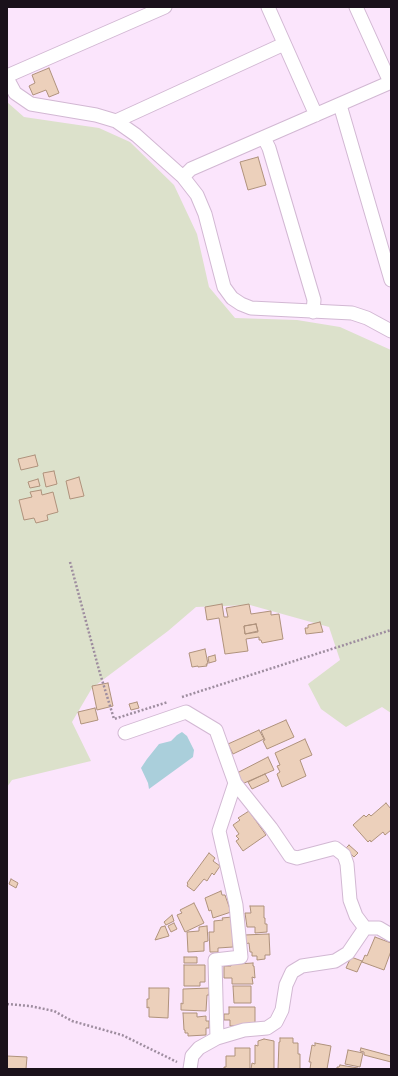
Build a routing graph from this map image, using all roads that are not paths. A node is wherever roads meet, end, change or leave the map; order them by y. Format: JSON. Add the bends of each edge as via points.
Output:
{"nodes":[{"id":1,"x":165,"y":7,"type":"edge"},
{"id":2,"x":268,"y":7,"type":"edge"},
{"id":3,"x":356,"y":7,"type":"edge"},
{"id":4,"x":137,"y":12,"type":"edge"},
{"id":5,"x":284,"y":44,"type":"junction"},
{"id":6,"x":7,"y":77,"type":"edge"},
{"id":7,"x":391,"y":82,"type":"edge"},
{"id":8,"x":340,"y":105,"type":"junction"},
{"id":9,"x":316,"y":115,"type":"junction"},
{"id":10,"x":116,"y":121,"type":"junction"},
{"id":11,"x":264,"y":138,"type":"junction"},
{"id":12,"x":182,"y":177,"type":"junction"},
{"id":13,"x":391,"y":280,"type":"edge"},
{"id":14,"x":313,"y":312,"type":"junction"},
{"id":15,"x":391,"y":331,"type":"edge"},
{"id":16,"x":125,"y":733,"type":"dead end"},
{"id":17,"x":235,"y":784,"type":"junction"},
{"id":18,"x":365,"y":928,"type":"junction"},
{"id":19,"x":391,"y":935,"type":"edge"},
{"id":20,"x":217,"y":1038,"type":"junction"},
{"id":21,"x":190,"y":1069,"type":"edge"}],
"edges":[{"from":1,"to":4,"type":"street"},
{"from":2,"to":5,"type":"street"},
{"from":3,"to":7,"type":"street"},
{"from":4,"to":6,"type":"street"},
{"from":5,"to":9,"type":"street"},
{"from":5,"to":10,"type":"street"},
{"from":6,"to":10,"type":"street","via":[[15,93],[31,104]]},
{"from":7,"to":8,"type":"street"},
{"from":8,"to":9,"type":"street"},
{"from":8,"to":13,"type":"street"},
{"from":9,"to":11,"type":"street"},
{"from":10,"to":12,"type":"street"},
{"from":11,"to":12,"type":"street","via":[[191,169]]},
{"from":11,"to":14,"type":"street","via":[[314,300]]},
{"from":12,"to":14,"type":"street","via":[[197,194],[205,214],[224,287],[232,298],[251,308]]},
{"from":14,"to":15,"type":"street","via":[[352,313]]},
{"from":16,"to":17,"type":"street","via":[[186,712],[216,730]]},
{"from":17,"to":18,"type":"street","via":[[272,828],[290,856],[297,858],[335,848],[344,855],[350,900],[356,916]]},
{"from":17,"to":20,"type":"street","via":[[218,831],[236,905],[241,957],[215,960]]},
{"from":18,"to":19,"type":"street","via":[[379,928]]},
{"from":18,"to":20,"type":"street","via":[[348,953],[335,961],[302,966],[292,972],[286,985],[282,1010],[276,1022],[267,1028],[244,1030]]},
{"from":20,"to":21,"type":"street","via":[[199,1048],[192,1056]]}]}
